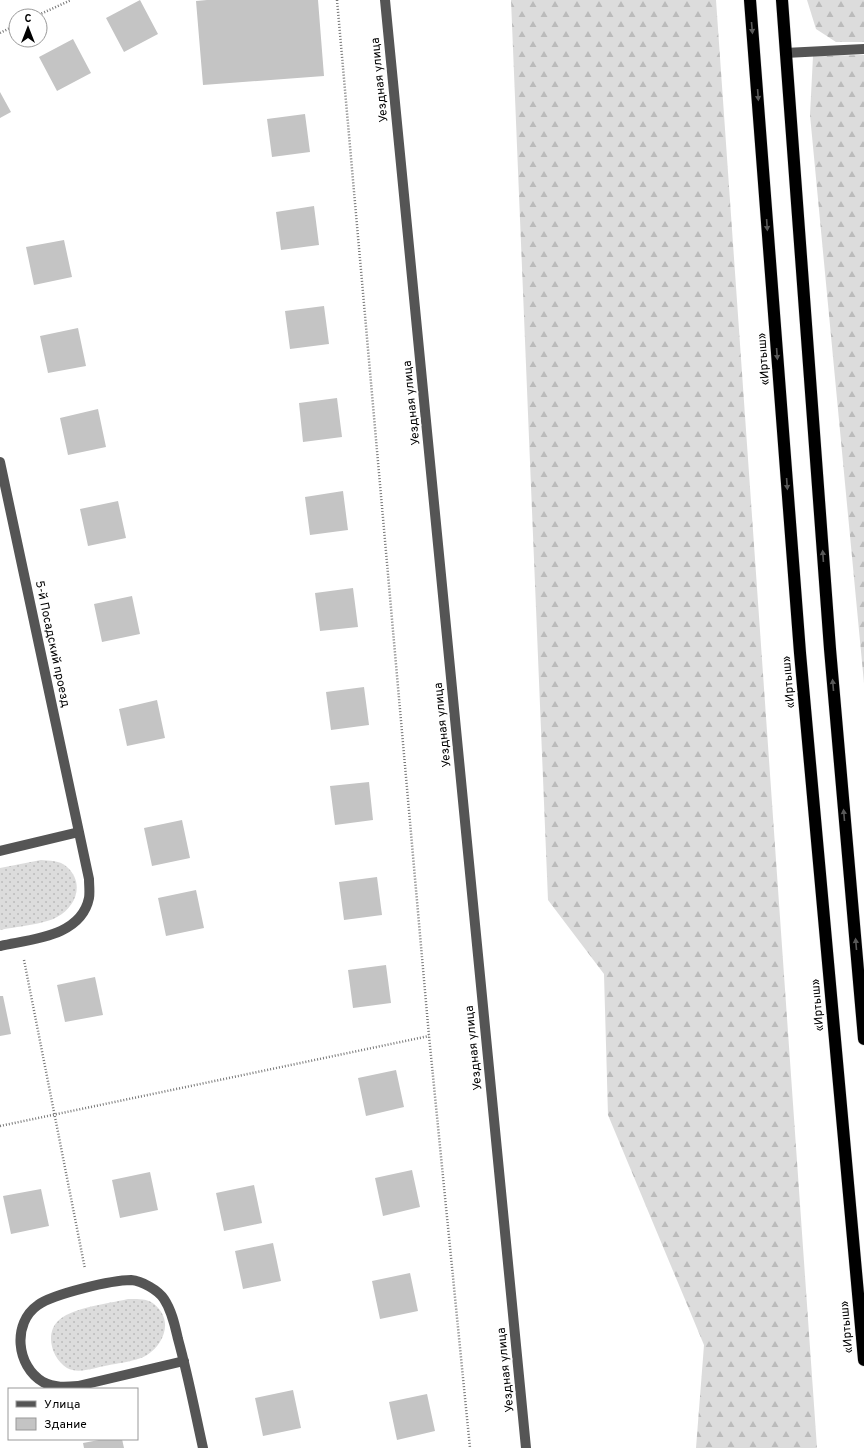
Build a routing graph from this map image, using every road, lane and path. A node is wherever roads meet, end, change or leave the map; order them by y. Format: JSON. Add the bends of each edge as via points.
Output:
{"nodes":[{"id":1,"x":70,"y":0,"type":"edge"},
{"id":2,"x":337,"y":0,"type":"edge"},
{"id":3,"x":386,"y":0,"type":"edge"},
{"id":4,"x":750,"y":0,"type":"edge"},
{"id":5,"x":782,"y":0,"type":"edge"},
{"id":6,"x":48,"y":10,"type":"edge"},
{"id":7,"x":864,"y":49,"type":"edge"},
{"id":8,"x":785,"y":53,"type":"junction"},
{"id":9,"x":0,"y":462,"type":"edge"},
{"id":10,"x":79,"y":832,"type":"junction"},
{"id":11,"x":0,"y":851,"type":"edge"},
{"id":12,"x":20,"y":942,"type":"junction"},
{"id":13,"x":0,"y":946,"type":"edge"},
{"id":14,"x":429,"y":1036,"type":"junction"},
{"id":15,"x":864,"y":1039,"type":"edge"},
{"id":16,"x":54,"y":1115,"type":"junction"},
{"id":17,"x":0,"y":1126,"type":"edge"},
{"id":18,"x":89,"y":1288,"type":"junction"},
{"id":19,"x":864,"y":1360,"type":"edge"},
{"id":20,"x":184,"y":1361,"type":"junction"},
{"id":21,"x":203,"y":1448,"type":"edge"},
{"id":22,"x":470,"y":1448,"type":"edge"},
{"id":23,"x":526,"y":1448,"type":"edge"}],
"edges":[{"from":1,"to":6,"type":"path"},
{"from":2,"to":14,"type":"path"},
{"from":3,"to":23,"type":"street","name":"Уездная улица"},
{"from":4,"to":19,"type":"highway","name":"«Иртыш»","one_way":true,"via":[[800,653]]},
{"from":5,"to":8,"type":"highway"},
{"from":7,"to":8,"type":"street"},
{"from":15,"to":8,"type":"highway","one_way":true,"via":[[830,649]]},
{"from":9,"to":10,"type":"street","name":"5-й Посадский проезд"},
{"from":10,"to":11,"type":"street"},
{"from":10,"to":12,"type":"street","name":"5-й Посадский проезд","via":[[89,880],[89,898],[82,914],[70,927]]},
{"from":12,"to":13,"type":"street","name":"5-й Посадский проезд"},
{"from":12,"to":16,"type":"path"},
{"from":14,"to":16,"type":"path"},
{"from":14,"to":22,"type":"path"},
{"from":16,"to":17,"type":"path"},
{"from":16,"to":18,"type":"path"},
{"from":18,"to":20,"type":"street","via":[[132,1280],[150,1286],[163,1298],[171,1314]]},
{"from":18,"to":20,"type":"street","via":[[53,1297],[37,1305],[26,1319],[20,1336],[21,1354],[29,1370],[43,1382],[60,1387],[78,1386]]},
{"from":20,"to":21,"type":"street"}]}
